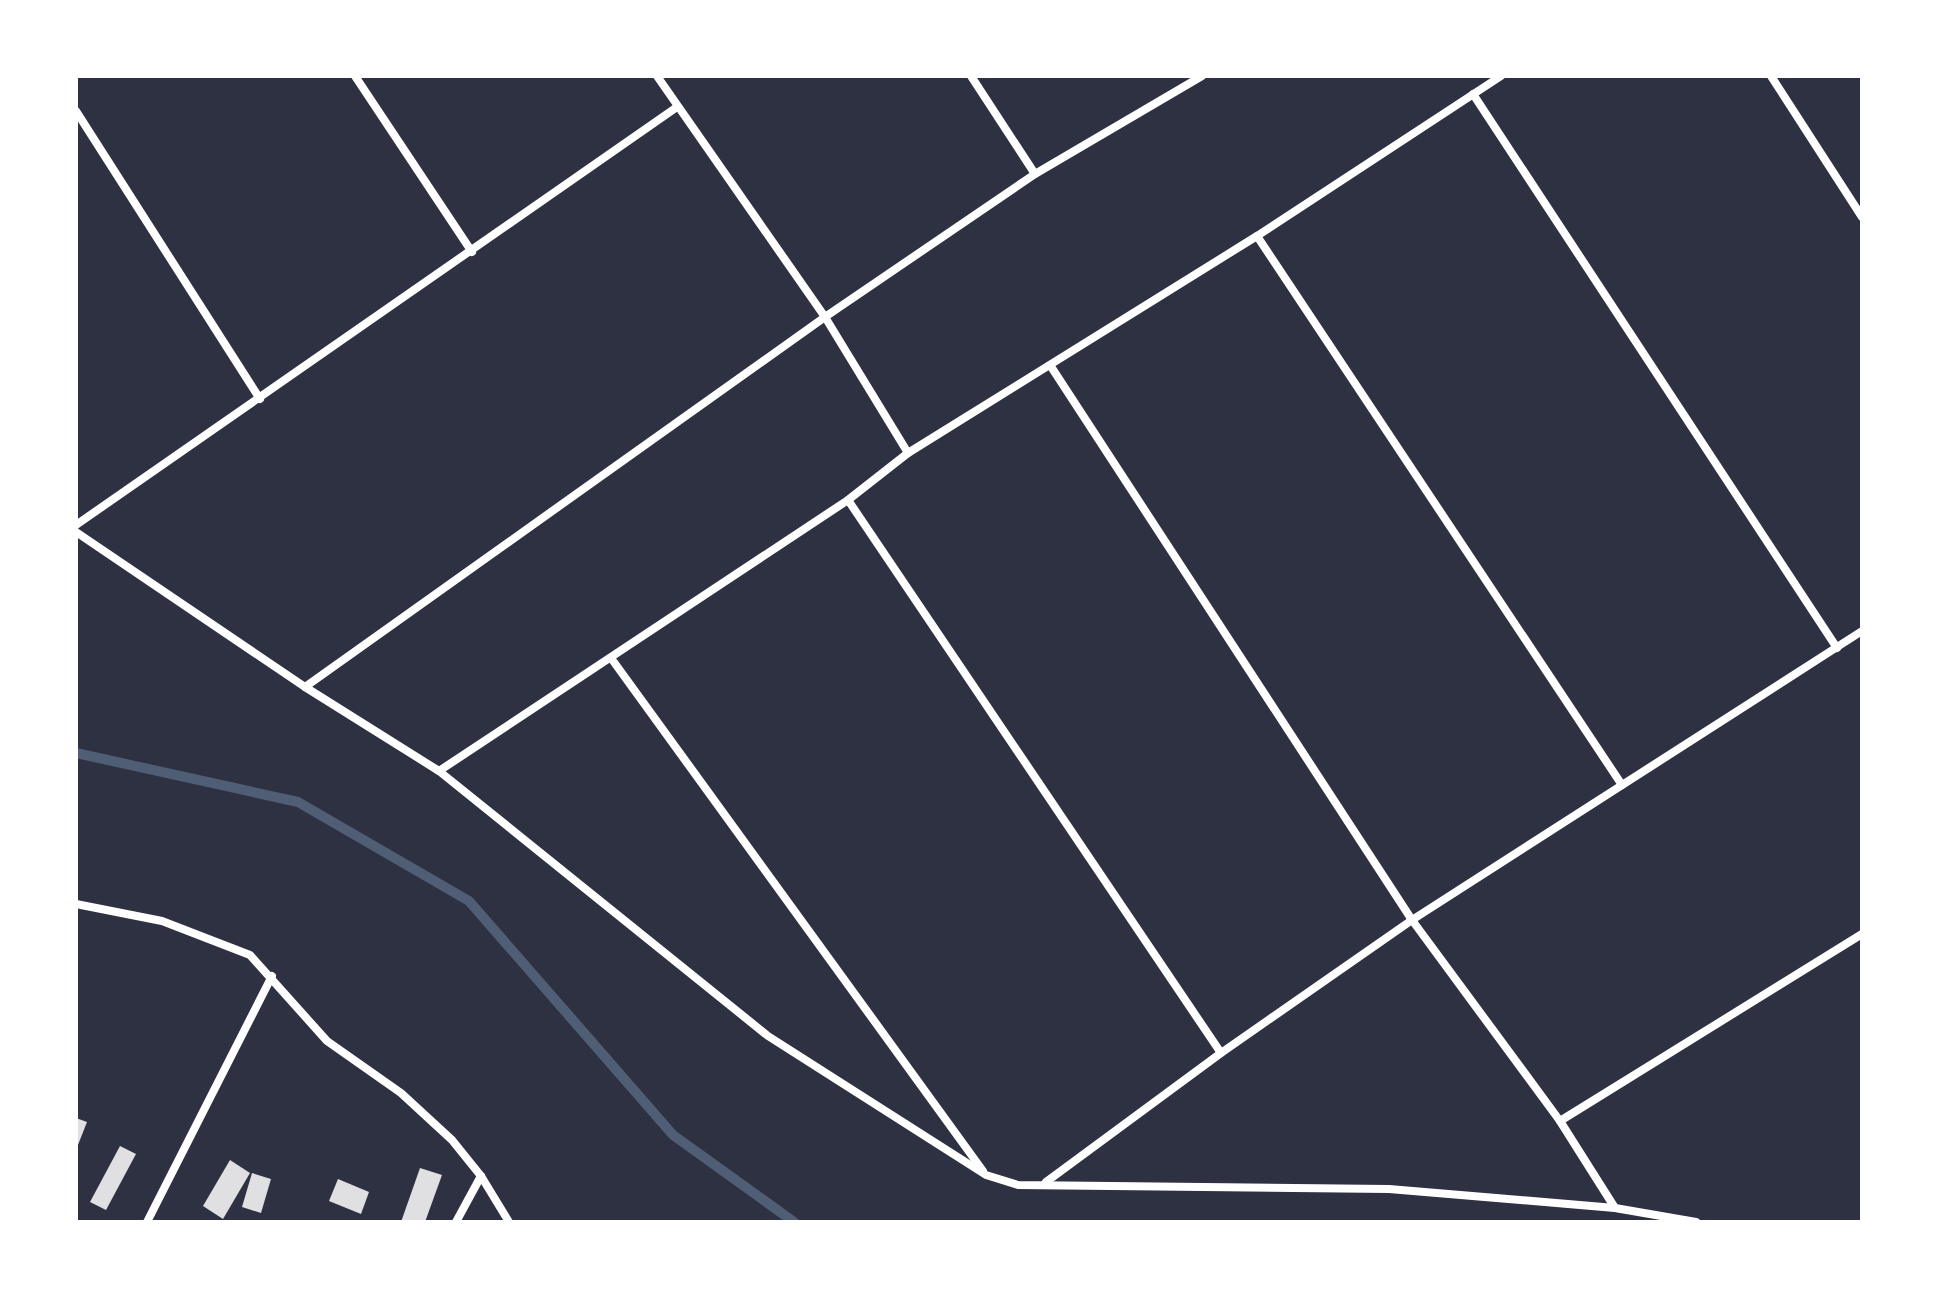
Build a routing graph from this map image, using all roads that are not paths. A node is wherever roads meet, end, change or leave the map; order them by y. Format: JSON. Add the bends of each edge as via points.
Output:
{"nodes":[{"id":1,"x":355,"y":76,"type":"edge"},
{"id":2,"x":657,"y":76,"type":"edge"},
{"id":3,"x":971,"y":76,"type":"edge"},
{"id":4,"x":1202,"y":76,"type":"edge"},
{"id":5,"x":1501,"y":76,"type":"edge"},
{"id":6,"x":1771,"y":76,"type":"edge"},
{"id":7,"x":1473,"y":94,"type":"junction"},
{"id":8,"x":677,"y":107,"type":"junction"},
{"id":9,"x":76,"y":111,"type":"edge"},
{"id":10,"x":1035,"y":174,"type":"junction"},
{"id":11,"x":1862,"y":217,"type":"edge"},
{"id":12,"x":1257,"y":236,"type":"junction"},
{"id":13,"x":472,"y":252,"type":"junction"},
{"id":14,"x":825,"y":317,"type":"junction"},
{"id":15,"x":1050,"y":365,"type":"junction"},
{"id":16,"x":260,"y":399,"type":"junction"},
{"id":17,"x":908,"y":453,"type":"junction"},
{"id":18,"x":848,"y":500,"type":"junction"},
{"id":19,"x":76,"y":525,"type":"edge"},
{"id":20,"x":76,"y":532,"type":"edge"},
{"id":21,"x":1862,"y":631,"type":"edge"},
{"id":22,"x":1837,"y":648,"type":"junction"},
{"id":23,"x":611,"y":658,"type":"junction"},
{"id":24,"x":305,"y":687,"type":"junction"},
{"id":25,"x":439,"y":771,"type":"junction"},
{"id":26,"x":1622,"y":785,"type":"junction"},
{"id":27,"x":76,"y":904,"type":"edge"},
{"id":28,"x":1412,"y":920,"type":"junction"},
{"id":29,"x":1862,"y":934,"type":"edge"},
{"id":30,"x":272,"y":976,"type":"junction"},
{"id":31,"x":1221,"y":1053,"type":"junction"},
{"id":32,"x":1560,"y":1121,"type":"junction"},
{"id":33,"x":986,"y":1175,"type":"junction"},
{"id":34,"x":481,"y":1176,"type":"junction"},
{"id":35,"x":1045,"y":1183,"type":"junction"},
{"id":36,"x":1615,"y":1208,"type":"junction"},
{"id":37,"x":147,"y":1222,"type":"edge"},
{"id":38,"x":456,"y":1222,"type":"edge"},
{"id":39,"x":509,"y":1222,"type":"edge"},
{"id":40,"x":1696,"y":1222,"type":"edge"}],
"edges":[{"from":1,"to":13,"type":"street"},
{"from":2,"to":8,"type":"street"},
{"from":3,"to":10,"type":"street"},
{"from":4,"to":10,"type":"street"},
{"from":5,"to":7,"type":"street"},
{"from":6,"to":11,"type":"street"},
{"from":7,"to":12,"type":"street"},
{"from":7,"to":22,"type":"street"},
{"from":8,"to":13,"type":"street"},
{"from":8,"to":14,"type":"street"},
{"from":9,"to":16,"type":"street"},
{"from":10,"to":14,"type":"street"},
{"from":12,"to":15,"type":"street"},
{"from":12,"to":26,"type":"street"},
{"from":13,"to":16,"type":"street"},
{"from":14,"to":17,"type":"street"},
{"from":14,"to":24,"type":"street"},
{"from":15,"to":17,"type":"street"},
{"from":15,"to":28,"type":"street"},
{"from":16,"to":19,"type":"street"},
{"from":17,"to":18,"type":"street"},
{"from":18,"to":23,"type":"street"},
{"from":18,"to":31,"type":"street"},
{"from":20,"to":24,"type":"street"},
{"from":21,"to":22,"type":"street"},
{"from":22,"to":26,"type":"street"},
{"from":23,"to":25,"type":"street"},
{"from":23,"to":33,"type":"street"},
{"from":24,"to":25,"type":"street"},
{"from":25,"to":33,"type":"street","via":[[768,1036]]},
{"from":26,"to":28,"type":"street"},
{"from":27,"to":30,"type":"street","via":[[162,921],[250,955]]},
{"from":28,"to":31,"type":"street"},
{"from":28,"to":32,"type":"street"},
{"from":29,"to":32,"type":"street"},
{"from":30,"to":34,"type":"street","via":[[327,1041],[401,1093],[452,1140]]},
{"from":30,"to":37,"type":"street"},
{"from":31,"to":35,"type":"street"},
{"from":32,"to":36,"type":"street"},
{"from":33,"to":35,"type":"street","via":[[1018,1185]]},
{"from":34,"to":38,"type":"street"},
{"from":34,"to":39,"type":"street"},
{"from":35,"to":36,"type":"street","via":[[1389,1189]]},
{"from":36,"to":40,"type":"street"}]}
